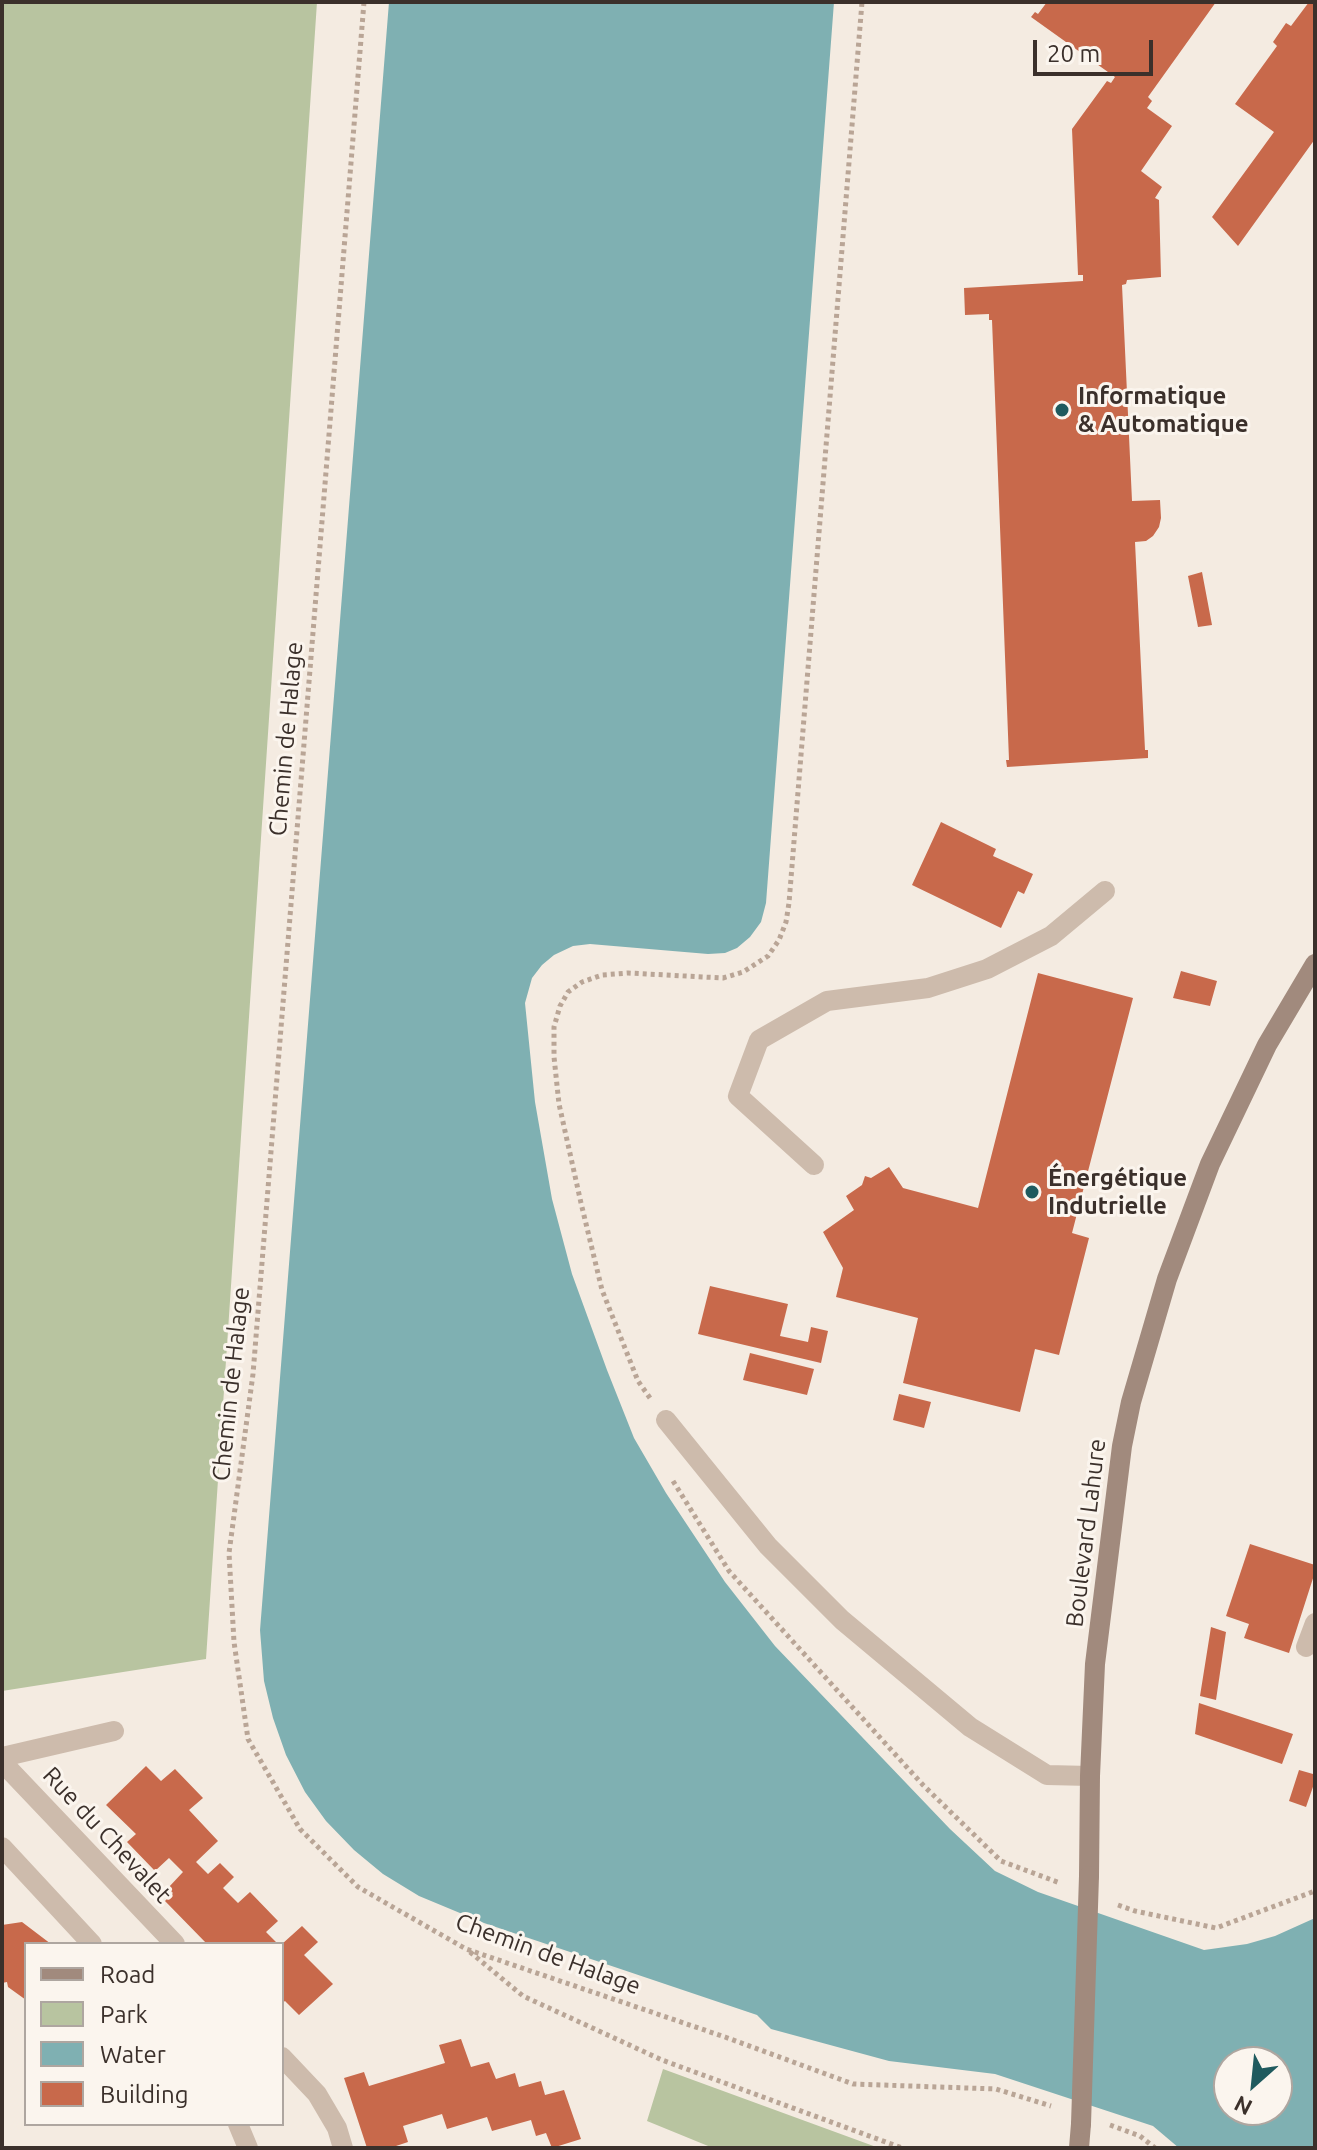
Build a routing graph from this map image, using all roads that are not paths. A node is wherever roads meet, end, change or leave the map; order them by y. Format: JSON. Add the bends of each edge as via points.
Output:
{"nodes":[{"id":1,"x":1105,"y":891,"type":"dead end"},
{"id":2,"x":1315,"y":964,"type":"edge"},
{"id":3,"x":814,"y":1165,"type":"dead end"},
{"id":4,"x":666,"y":1420,"type":"road end"},
{"id":5,"x":1315,"y":1623,"type":"edge"},
{"id":6,"x":1306,"y":1647,"type":"dead end"},
{"id":7,"x":114,"y":1731,"type":"dead end"},
{"id":8,"x":2,"y":1760,"type":"edge"},
{"id":9,"x":1090,"y":1776,"type":"junction"},
{"id":10,"x":2,"y":1847,"type":"edge"},
{"id":11,"x":90,"y":1942,"type":"edge"},
{"id":12,"x":173,"y":1942,"type":"edge"},
{"id":13,"x":284,"y":2059,"type":"edge"},
{"id":14,"x":239,"y":2126,"type":"edge"},
{"id":15,"x":248,"y":2148,"type":"edge"},
{"id":16,"x":343,"y":2148,"type":"edge"},
{"id":17,"x":1079,"y":2148,"type":"edge"}],
"edges":[{"from":1,"to":3,"type":"street","via":[[1051,936],[987,969],[928,988],[827,1001],[759,1040],[738,1096]]},
{"from":2,"to":9,"type":"main road","name":"Boulevard Lahure","via":[[1267,1045],[1210,1164],[1142,1360],[1122,1446],[1112,1522],[1095,1664]]},
{"from":4,"to":9,"type":"street","via":[[768,1546],[853,1630],[970,1727],[1047,1775]]},
{"from":5,"to":6,"type":"street"},
{"from":7,"to":8,"type":"street","name":"Rue du Chevalet"},
{"from":8,"to":12,"type":"street","name":"Rue du Chevalet"},
{"from":9,"to":17,"type":"main road","name":"Boulevard Lahure","bridge":true,"via":[[1089,2122]]},
{"from":10,"to":11,"type":"street"},
{"from":13,"to":16,"type":"street","via":[[317,2094]]},
{"from":14,"to":15,"type":"street"}]}
